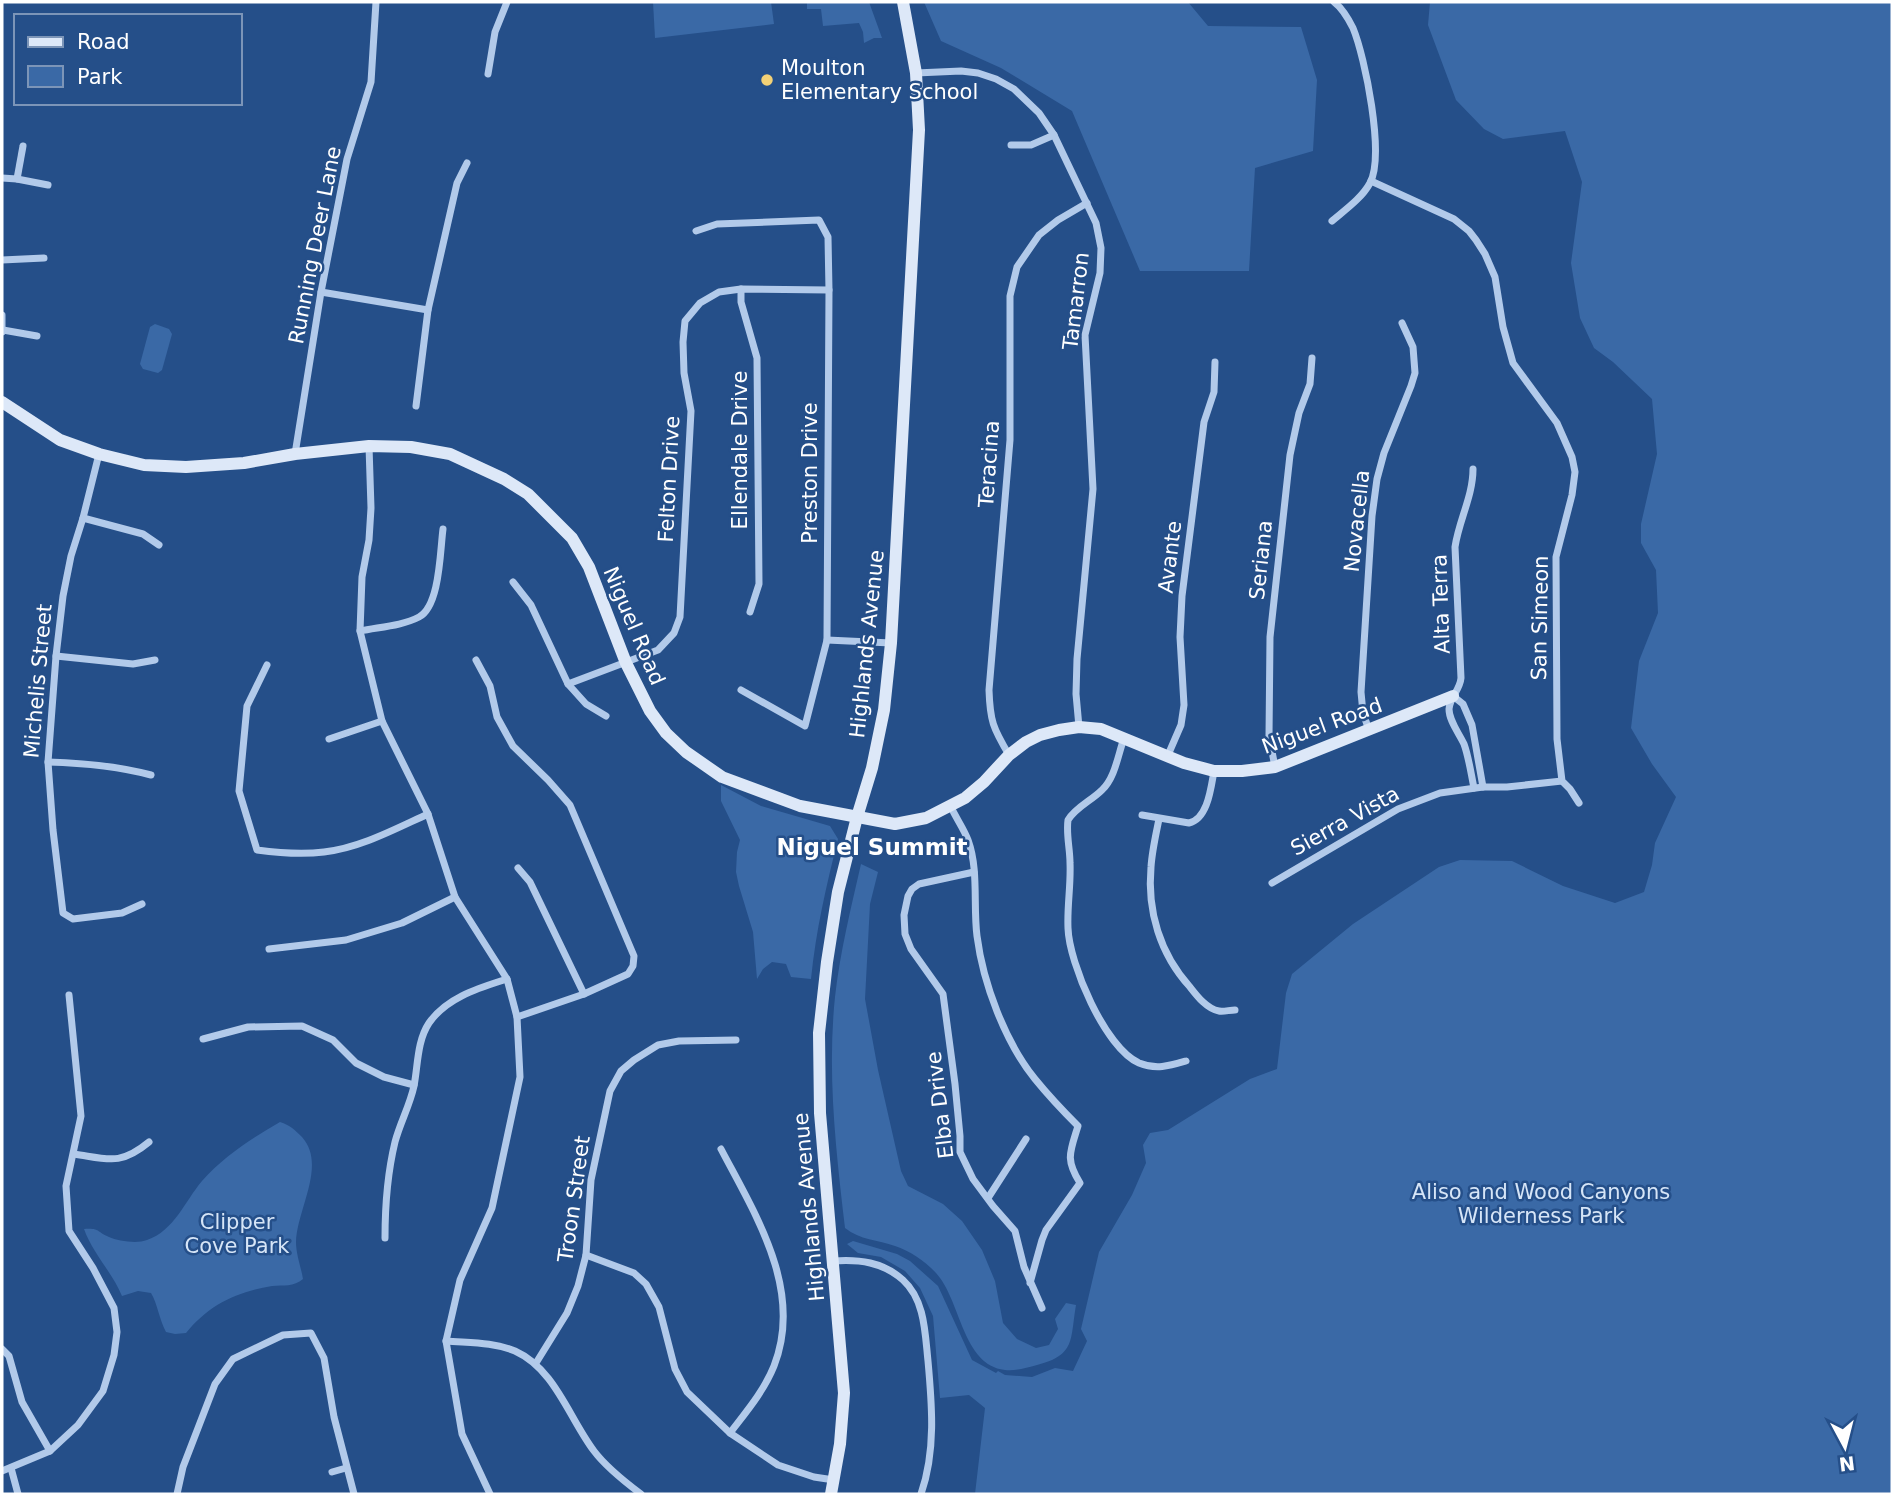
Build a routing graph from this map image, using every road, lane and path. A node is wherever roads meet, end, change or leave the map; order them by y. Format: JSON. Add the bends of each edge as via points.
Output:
{"nodes":[{"id":1,"x":376,"y":2,"type":"edge"},
{"id":2,"x":507,"y":2,"type":"edge"},
{"id":3,"x":903,"y":2,"type":"edge"},
{"id":4,"x":1334,"y":2,"type":"edge"},
{"id":5,"x":916,"y":73,"type":"junction"},
{"id":6,"x":488,"y":74,"type":"dead end"},
{"id":7,"x":1054,"y":135,"type":"junction"},
{"id":8,"x":1011,"y":145,"type":"dead end"},
{"id":9,"x":23,"y":146,"type":"dead end"},
{"id":10,"x":467,"y":163,"type":"dead end"},
{"id":11,"x":2,"y":178,"type":"edge"},
{"id":12,"x":18,"y":178,"type":"junction"},
{"id":13,"x":1371,"y":181,"type":"junction"},
{"id":14,"x":48,"y":185,"type":"dead end"},
{"id":15,"x":1087,"y":203,"type":"junction"},
{"id":16,"x":1332,"y":221,"type":"dead end"},
{"id":17,"x":696,"y":231,"type":"dead end"},
{"id":18,"x":44,"y":258,"type":"dead end"},
{"id":19,"x":2,"y":260,"type":"edge"},
{"id":20,"x":741,"y":289,"type":"junction"},
{"id":21,"x":829,"y":290,"type":"junction"},
{"id":22,"x":321,"y":292,"type":"junction"},
{"id":23,"x":428,"y":310,"type":"junction"},
{"id":24,"x":2,"y":315,"type":"edge"},
{"id":25,"x":1402,"y":323,"type":"dead end"},
{"id":26,"x":2,"y":331,"type":"edge"},
{"id":27,"x":37,"y":336,"type":"dead end"},
{"id":28,"x":1312,"y":358,"type":"dead end"},
{"id":29,"x":1215,"y":362,"type":"dead end"},
{"id":30,"x":2,"y":402,"type":"edge"},
{"id":31,"x":416,"y":406,"type":"dead end"},
{"id":32,"x":369,"y":446,"type":"junction"},
{"id":33,"x":99,"y":454,"type":"junction"},
{"id":34,"x":295,"y":454,"type":"junction"},
{"id":35,"x":1474,"y":469,"type":"dead end"},
{"id":36,"x":83,"y":518,"type":"junction"},
{"id":37,"x":443,"y":529,"type":"dead end"},
{"id":38,"x":159,"y":545,"type":"dead end"},
{"id":39,"x":513,"y":582,"type":"dead end"},
{"id":40,"x":750,"y":612,"type":"dead end"},
{"id":41,"x":360,"y":631,"type":"junction"},
{"id":42,"x":827,"y":640,"type":"junction"},
{"id":43,"x":891,"y":643,"type":"junction"},
{"id":44,"x":55,"y":656,"type":"junction"},
{"id":45,"x":155,"y":660,"type":"dead end"},
{"id":46,"x":476,"y":660,"type":"dead end"},
{"id":47,"x":626,"y":663,"type":"junction"},
{"id":48,"x":267,"y":665,"type":"dead end"},
{"id":49,"x":568,"y":684,"type":"junction"},
{"id":50,"x":741,"y":690,"type":"dead end"},
{"id":51,"x":1453,"y":696,"type":"junction"},
{"id":52,"x":606,"y":716,"type":"dead end"},
{"id":53,"x":382,"y":721,"type":"junction"},
{"id":54,"x":1079,"y":727,"type":"junction"},
{"id":55,"x":1369,"y":730,"type":"junction"},
{"id":56,"x":1124,"y":738,"type":"junction"},
{"id":57,"x":329,"y":739,"type":"dead end"},
{"id":58,"x":1009,"y":755,"type":"junction"},
{"id":59,"x":1168,"y":755,"type":"junction"},
{"id":60,"x":48,"y":762,"type":"junction"},
{"id":61,"x":1275,"y":767,"type":"junction"},
{"id":62,"x":1214,"y":771,"type":"junction"},
{"id":63,"x":151,"y":775,"type":"dead end"},
{"id":64,"x":1562,"y":780,"type":"junction"},
{"id":65,"x":1483,"y":787,"type":"junction"},
{"id":66,"x":1474,"y":788,"type":"junction"},
{"id":67,"x":1579,"y":803,"type":"dead end"},
{"id":68,"x":951,"y":807,"type":"junction"},
{"id":69,"x":428,"y":814,"type":"junction"},
{"id":70,"x":1142,"y":815,"type":"dead end"},
{"id":71,"x":857,"y":817,"type":"junction"},
{"id":72,"x":1159,"y":818,"type":"junction"},
{"id":73,"x":518,"y":868,"type":"dead end"},
{"id":74,"x":974,"y":872,"type":"junction"},
{"id":75,"x":1272,"y":883,"type":"dead end"},
{"id":76,"x":455,"y":897,"type":"junction"},
{"id":77,"x":142,"y":904,"type":"dead end"},
{"id":78,"x":269,"y":949,"type":"dead end"},
{"id":79,"x":507,"y":978,"type":"junction"},
{"id":80,"x":584,"y":994,"type":"junction"},
{"id":81,"x":69,"y":995,"type":"dead end"},
{"id":82,"x":1235,"y":1010,"type":"dead end"},
{"id":83,"x":517,"y":1017,"type":"junction"},
{"id":84,"x":203,"y":1039,"type":"dead end"},
{"id":85,"x":736,"y":1040,"type":"dead end"},
{"id":86,"x":1186,"y":1061,"type":"dead end"},
{"id":87,"x":414,"y":1085,"type":"junction"},
{"id":88,"x":1026,"y":1139,"type":"dead end"},
{"id":89,"x":149,"y":1142,"type":"dead end"},
{"id":90,"x":721,"y":1149,"type":"dead end"},
{"id":91,"x":74,"y":1154,"type":"junction"},
{"id":92,"x":988,"y":1198,"type":"junction"},
{"id":93,"x":385,"y":1238,"type":"dead end"},
{"id":94,"x":586,"y":1255,"type":"junction"},
{"id":95,"x":833,"y":1261,"type":"junction"},
{"id":96,"x":1030,"y":1283,"type":"junction"},
{"id":97,"x":1042,"y":1308,"type":"dead end"},
{"id":98,"x":446,"y":1341,"type":"junction"},
{"id":99,"x":2,"y":1349,"type":"edge"},
{"id":100,"x":536,"y":1363,"type":"junction"},
{"id":101,"x":730,"y":1433,"type":"junction"},
{"id":102,"x":50,"y":1451,"type":"junction"},
{"id":103,"x":12,"y":1468,"type":"junction"},
{"id":104,"x":346,"y":1468,"type":"junction"},
{"id":105,"x":2,"y":1471,"type":"edge"},
{"id":106,"x":332,"y":1472,"type":"dead end"},
{"id":107,"x":834,"y":1480,"type":"junction"},
{"id":108,"x":18,"y":1494,"type":"edge"},
{"id":109,"x":177,"y":1494,"type":"edge"},
{"id":110,"x":354,"y":1494,"type":"edge"},
{"id":111,"x":490,"y":1494,"type":"edge"},
{"id":112,"x":641,"y":1494,"type":"edge"},
{"id":113,"x":831,"y":1494,"type":"edge"},
{"id":114,"x":921,"y":1494,"type":"edge"}],
"edges":[{"from":1,"to":22,"type":"street","name":"Running Deer Lane","via":[[371,82],[347,159]]},
{"from":2,"to":6,"type":"street","via":[[495,32]]},
{"from":3,"to":5,"type":"main road","name":"Highlands Avenue"},
{"from":4,"to":13,"type":"street","via":[[1352,26],[1359,46],[1377,137]]},
{"from":5,"to":7,"type":"street","name":"Tamarron","via":[[961,71],[996,79],[1029,101]]},
{"from":5,"to":43,"type":"main road","name":"Highlands Avenue","via":[[919,130]]},
{"from":7,"to":8,"type":"street","via":[[1031,145]]},
{"from":7,"to":15,"type":"street","name":"Tamarron"},
{"from":9,"to":12,"type":"street"},
{"from":10,"to":23,"type":"street","via":[[457,183]]},
{"from":11,"to":12,"type":"street"},
{"from":12,"to":14,"type":"street"},
{"from":13,"to":16,"type":"street"},
{"from":13,"to":64,"type":"street","name":"San Simeon","via":[[1454,219],[1476,240],[1495,277],[1513,363],[1557,423],[1572,457],[1572,495],[1556,557],[1557,740]]},
{"from":15,"to":54,"type":"street","name":"Tamarron","via":[[1101,248],[1100,273],[1085,335],[1093,489],[1077,659]]},
{"from":15,"to":58,"type":"street","name":"Teracina","via":[[1039,235],[1017,267],[1010,296],[1010,440],[989,690],[993,728]]},
{"from":17,"to":21,"type":"street","name":"Preston Drive","via":[[717,225],[819,220],[828,237]]},
{"from":18,"to":19,"type":"street"},
{"from":20,"to":21,"type":"street","name":"Felton Drive"},
{"from":20,"to":40,"type":"street","name":"Ellendale Drive","via":[[757,358],[759,584]]},
{"from":20,"to":47,"type":"street","name":"Felton Drive","via":[[719,292],[700,303],[685,321],[684,373],[691,411],[680,617],[674,633],[658,650]]},
{"from":21,"to":42,"type":"street","name":"Preston Drive"},
{"from":22,"to":23,"type":"street"},
{"from":22,"to":34,"type":"street","name":"Running Deer Lane"},
{"from":23,"to":31,"type":"street"},
{"from":24,"to":26,"type":"street"},
{"from":25,"to":55,"type":"street","name":"Novacella","via":[[1413,347],[1415,373],[1377,479],[1361,692]]},
{"from":26,"to":27,"type":"street"},
{"from":28,"to":61,"type":"street","name":"Seriana","via":[[1310,384],[1290,455],[1270,637],[1269,736]]},
{"from":29,"to":59,"type":"street","name":"Avante","via":[[1182,596],[1184,705]]},
{"from":30,"to":33,"type":"main road","name":"Niguel Road","via":[[60,440]]},
{"from":32,"to":34,"type":"main road","name":"Niguel Road"},
{"from":32,"to":41,"type":"street","via":[[371,508]]},
{"from":32,"to":47,"type":"main road","name":"Niguel Road","via":[[450,454],[528,494],[572,538],[589,567]]},
{"from":33,"to":34,"type":"main road","name":"Niguel Road","via":[[144,465],[187,467]]},
{"from":33,"to":36,"type":"street","name":"Michelis Street"},
{"from":35,"to":51,"type":"street","name":"Alta Terra","via":[[1455,547],[1461,678]]},
{"from":36,"to":38,"type":"street","via":[[144,534]]},
{"from":36,"to":44,"type":"street","name":"Michelis Street","via":[[71,556]]},
{"from":37,"to":41,"type":"street","via":[[437,586],[422,616]]},
{"from":39,"to":49,"type":"street","via":[[531,605]]},
{"from":41,"to":53,"type":"street"},
{"from":42,"to":43,"type":"street"},
{"from":42,"to":50,"type":"street","name":"Preston Drive","via":[[805,726]]},
{"from":43,"to":71,"type":"main road","name":"Highlands Avenue","via":[[884,710]]},
{"from":44,"to":45,"type":"street","via":[[133,664]]},
{"from":44,"to":60,"type":"street","name":"Michelis Street"},
{"from":46,"to":80,"type":"street","via":[[513,746],[570,805],[634,956],[628,974]]},
{"from":47,"to":49,"type":"street","name":"Felton Drive"},
{"from":47,"to":71,"type":"main road","name":"Niguel Road","via":[[666,733],[722,777],[800,806]]},
{"from":48,"to":69,"type":"street","via":[[247,706],[239,791],[257,850],[322,853]]},
{"from":49,"to":52,"type":"street","via":[[586,704]]},
{"from":51,"to":55,"type":"main road","name":"Niguel Road"},
{"from":51,"to":65,"type":"street","via":[[1463,704],[1472,725]]},
{"from":51,"to":66,"type":"street","name":"Alta Terra","via":[[1449,710],[1464,745]]},
{"from":53,"to":57,"type":"street"},
{"from":53,"to":69,"type":"street"},
{"from":54,"to":56,"type":"main road","name":"Niguel Road"},
{"from":54,"to":58,"type":"main road","name":"Niguel Road","via":[[1040,735]]},
{"from":55,"to":61,"type":"main road","name":"Niguel Road"},
{"from":56,"to":59,"type":"main road","name":"Niguel Road"},
{"from":56,"to":86,"type":"street","via":[[1109,781],[1068,820],[1069,936],[1079,978],[1108,1032],[1129,1056],[1158,1068]]},
{"from":58,"to":68,"type":"main road","name":"Niguel Road"},
{"from":59,"to":62,"type":"main road","name":"Niguel Road"},
{"from":60,"to":63,"type":"street","via":[[94,764]]},
{"from":60,"to":77,"type":"street","name":"Michelis Street","via":[[63,913],[73,919],[122,914]]},
{"from":61,"to":62,"type":"main road","name":"Niguel Road"},
{"from":62,"to":72,"type":"street","via":[[1209,796],[1196,821]]},
{"from":64,"to":65,"type":"street","name":"Sierra Vista"},
{"from":64,"to":67,"type":"street","name":"San Simeon"},
{"from":65,"to":66,"type":"street","name":"Sierra Vista"},
{"from":66,"to":75,"type":"street","name":"Sierra Vista","via":[[1440,793],[1398,809]]},
{"from":68,"to":71,"type":"main road","name":"Niguel Road","via":[[895,824]]},
{"from":68,"to":74,"type":"street","via":[[968,840]]},
{"from":69,"to":76,"type":"street"},
{"from":70,"to":72,"type":"street"},
{"from":71,"to":95,"type":"main road","name":"Highlands Avenue","via":[[838,892],[819,1033],[820,1113]]},
{"from":72,"to":82,"type":"street","via":[[1150,889],[1153,916],[1166,953],[1203,1002],[1218,1011]]},
{"from":73,"to":80,"type":"street","via":[[530,883]]},
{"from":74,"to":92,"type":"street","name":"Elba Drive","via":[[919,884],[908,896],[904,915],[911,949],[943,994],[960,1152]]},
{"from":74,"to":96,"type":"street","via":[[977,938],[1010,1041],[1034,1077],[1078,1126],[1069,1159],[1080,1183],[1046,1230]]},
{"from":76,"to":78,"type":"street","via":[[402,923],[346,940]]},
{"from":76,"to":79,"type":"street"},
{"from":79,"to":83,"type":"street"},
{"from":79,"to":87,"type":"street","via":[[463,995],[429,1024]]},
{"from":80,"to":83,"type":"street"},
{"from":81,"to":91,"type":"street","via":[[81,1116]]},
{"from":83,"to":98,"type":"street","via":[[520,1077],[492,1208],[460,1280]]},
{"from":84,"to":87,"type":"street","via":[[248,1027],[302,1026],[332,1040],[356,1063]]},
{"from":85,"to":94,"type":"street","name":"Troon Street","via":[[659,1045],[621,1072],[610,1090],[591,1180]]},
{"from":87,"to":93,"type":"street","via":[[396,1139],[386,1193]]},
{"from":88,"to":92,"type":"street"},
{"from":89,"to":91,"type":"street","via":[[116,1160]]},
{"from":90,"to":101,"type":"street","via":[[769,1245],[784,1317],[775,1365],[764,1388]]},
{"from":91,"to":102,"type":"street","via":[[66,1186],[69,1231],[114,1308],[117,1332],[103,1391],[78,1425]]},
{"from":92,"to":96,"type":"street","name":"Elba Drive","via":[[1015,1231]]},
{"from":94,"to":100,"type":"street","name":"Troon Street","via":[[567,1313]]},
{"from":94,"to":101,"type":"street","via":[[634,1273],[646,1284],[659,1307],[674,1369],[687,1392]]},
{"from":95,"to":107,"type":"main road","name":"Highlands Avenue","via":[[844,1393]]},
{"from":95,"to":114,"type":"street","via":[[851,1259],[889,1270],[918,1301],[932,1410]]},
{"from":96,"to":97,"type":"street","name":"Elba Drive"},
{"from":98,"to":100,"type":"street","via":[[497,1345]]},
{"from":98,"to":111,"type":"street","via":[[463,1434]]},
{"from":99,"to":102,"type":"street","via":[[9,1356],[22,1402]]},
{"from":100,"to":112,"type":"street","via":[[594,1452]]},
{"from":101,"to":107,"type":"street","via":[[778,1465]]},
{"from":102,"to":103,"type":"street"},
{"from":103,"to":105,"type":"street"},
{"from":103,"to":108,"type":"street"},
{"from":104,"to":106,"type":"street"},
{"from":104,"to":109,"type":"street","via":[[324,1358],[311,1333],[283,1335],[233,1359],[215,1384]]},
{"from":104,"to":110,"type":"street"},
{"from":107,"to":113,"type":"main road","name":"Highlands Avenue"}]}
